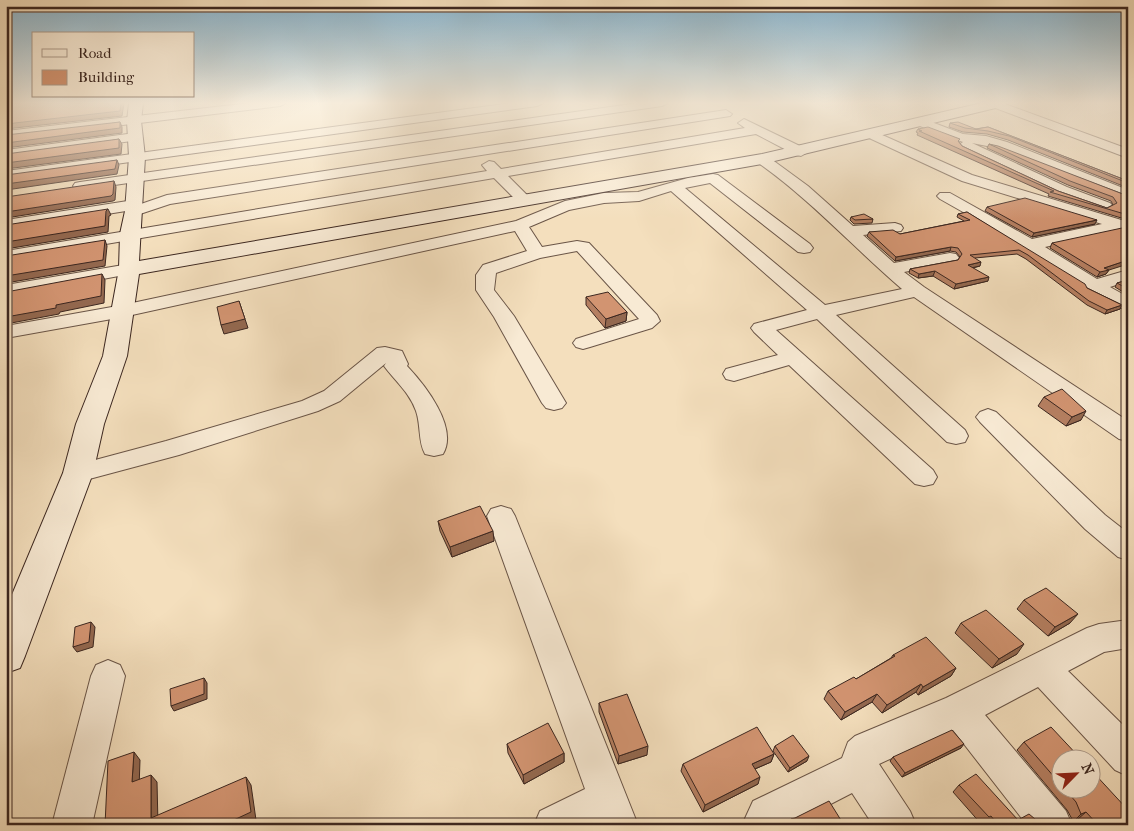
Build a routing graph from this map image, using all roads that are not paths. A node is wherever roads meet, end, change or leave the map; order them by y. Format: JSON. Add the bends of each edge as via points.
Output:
{"nodes":[{"id":1,"x":62,"y":142,"type":"edge"},
{"id":2,"x":93,"y":142,"type":"edge"},
{"id":3,"x":117,"y":142,"type":"edge"},
{"id":4,"x":134,"y":142,"type":"edge"},
{"id":5,"x":466,"y":142,"type":"edge"},
{"id":6,"x":549,"y":142,"type":"edge"},
{"id":7,"x":688,"y":142,"type":"edge"},
{"id":8,"x":781,"y":142,"type":"edge"},
{"id":9,"x":841,"y":142,"type":"edge"},
{"id":10,"x":888,"y":142,"type":"edge"},
{"id":11,"x":964,"y":142,"type":"edge"},
{"id":12,"x":991,"y":142,"type":"edge"},
{"id":13,"x":1096,"y":142,"type":"edge"},
{"id":14,"x":801,"y":152,"type":"junction"},
{"id":15,"x":477,"y":153,"type":"junction"},
{"id":16,"x":6,"y":154,"type":"edge"},
{"id":17,"x":1128,"y":154,"type":"edge"},
{"id":18,"x":762,"y":160,"type":"junction"},
{"id":19,"x":498,"y":174,"type":"junction"},
{"id":20,"x":6,"y":175,"type":"edge"},
{"id":21,"x":680,"y":180,"type":"junction"},
{"id":22,"x":66,"y":188,"type":"edge"},
{"id":23,"x":1128,"y":195,"type":"edge"},
{"id":24,"x":583,"y":196,"type":"junction"},
{"id":25,"x":945,"y":196,"type":"dead end"},
{"id":26,"x":523,"y":200,"type":"junction"},
{"id":27,"x":132,"y":217,"type":"junction"},
{"id":28,"x":1125,"y":222,"type":"edge"},
{"id":29,"x":6,"y":225,"type":"edge"},
{"id":30,"x":520,"y":225,"type":"junction"},
{"id":31,"x":896,"y":228,"type":"dead end"},
{"id":32,"x":849,"y":231,"type":"junction"},
{"id":33,"x":1028,"y":245,"type":"junction"},
{"id":34,"x":804,"y":248,"type":"dead end"},
{"id":35,"x":537,"y":253,"type":"junction"},
{"id":36,"x":6,"y":256,"type":"edge"},
{"id":37,"x":950,"y":258,"type":"dead end"},
{"id":38,"x":129,"y":269,"type":"junction"},
{"id":39,"x":888,"y":269,"type":"junction"},
{"id":40,"x":1128,"y":275,"type":"edge"},
{"id":41,"x":1093,"y":287,"type":"junction"},
{"id":42,"x":6,"y":291,"type":"edge"},
{"id":43,"x":917,"y":291,"type":"junction"},
{"id":44,"x":1128,"y":305,"type":"edge"},
{"id":45,"x":123,"y":311,"type":"junction"},
{"id":46,"x":821,"y":312,"type":"junction"},
{"id":47,"x":6,"y":332,"type":"edge"},
{"id":48,"x":584,"y":343,"type":"dead end"},
{"id":49,"x":793,"y":357,"type":"junction"},
{"id":50,"x":734,"y":374,"type":"dead end"},
{"id":51,"x":554,"y":403,"type":"dead end"},
{"id":52,"x":988,"y":417,"type":"dead end"},
{"id":53,"x":1128,"y":433,"type":"edge"},
{"id":54,"x":956,"y":436,"type":"dead end"},
{"id":55,"x":434,"y":448,"type":"dead end"},
{"id":56,"x":78,"y":473,"type":"junction"},
{"id":57,"x":924,"y":477,"type":"dead end"},
{"id":58,"x":501,"y":516,"type":"dead end"},
{"id":59,"x":1128,"y":549,"type":"edge"},
{"id":60,"x":1128,"y":634,"type":"edge"},
{"id":61,"x":6,"y":656,"type":"edge"},
{"id":62,"x":1042,"y":668,"type":"junction"},
{"id":63,"x":108,"y":676,"type":"dead end"},
{"id":64,"x":959,"y":710,"type":"junction"},
{"id":65,"x":1128,"y":757,"type":"edge"},
{"id":66,"x":858,"y":770,"type":"junction"},
{"id":67,"x":613,"y":811,"type":"edge"},
{"id":68,"x":72,"y":825,"type":"edge"},
{"id":69,"x":554,"y":825,"type":"edge"},
{"id":70,"x":762,"y":825,"type":"edge"},
{"id":71,"x":896,"y":825,"type":"edge"},
{"id":72,"x":1052,"y":825,"type":"edge"}],
"edges":[{"from":1,"to":16,"type":"street"},
{"from":2,"to":20,"type":"street"},
{"from":3,"to":22,"type":"street"},
{"from":4,"to":27,"type":"street"},
{"from":5,"to":15,"type":"street"},
{"from":6,"to":15,"type":"street"},
{"from":7,"to":19,"type":"street"},
{"from":8,"to":14,"type":"street"},
{"from":9,"to":14,"type":"street"},
{"from":10,"to":28,"type":"street","via":[[967,178]]},
{"from":11,"to":28,"type":"street","via":[[988,157]]},
{"from":12,"to":23,"type":"street"},
{"from":13,"to":17,"type":"street"},
{"from":14,"to":18,"type":"street"},
{"from":15,"to":19,"type":"street"},
{"from":15,"to":27,"type":"street","via":[[167,200]]},
{"from":18,"to":21,"type":"street"},
{"from":18,"to":32,"type":"street","via":[[789,176]]},
{"from":19,"to":26,"type":"street"},
{"from":19,"to":27,"type":"street"},
{"from":21,"to":24,"type":"street"},
{"from":21,"to":34,"type":"street","via":[[713,178]]},
{"from":21,"to":46,"type":"street"},
{"from":24,"to":26,"type":"street"},
{"from":24,"to":30,"type":"street"},
{"from":25,"to":33,"type":"street"},
{"from":26,"to":38,"type":"street"},
{"from":27,"to":29,"type":"street"},
{"from":27,"to":36,"type":"street"},
{"from":27,"to":38,"type":"street"},
{"from":28,"to":33,"type":"street"},
{"from":30,"to":35,"type":"street"},
{"from":30,"to":45,"type":"street"},
{"from":31,"to":32,"type":"street"},
{"from":32,"to":39,"type":"street"},
{"from":33,"to":41,"type":"street"},
{"from":35,"to":48,"type":"street","via":[[583,247],[650,319],[645,324]]},
{"from":35,"to":51,"type":"street","via":[[489,269],[485,275],[485,290],[504,316]]},
{"from":37,"to":39,"type":"street"},
{"from":38,"to":42,"type":"street"},
{"from":38,"to":45,"type":"street"},
{"from":39,"to":43,"type":"street"},
{"from":40,"to":41,"type":"street"},
{"from":41,"to":44,"type":"street"},
{"from":43,"to":46,"type":"street"},
{"from":43,"to":53,"type":"street"},
{"from":45,"to":47,"type":"street"},
{"from":45,"to":56,"type":"street","via":[[115,356],[90,424]]},
{"from":46,"to":49,"type":"street","via":[[761,328]]},
{"from":46,"to":54,"type":"street"},
{"from":49,"to":50,"type":"street"},
{"from":49,"to":57,"type":"street"},
{"from":52,"to":59,"type":"street","via":[[1095,522]]},
{"from":55,"to":56,"type":"street","via":[[431,416],[416,389],[395,366],[394,356],[386,353],[332,396],[282,416]]},
{"from":56,"to":61,"type":"street"},
{"from":58,"to":67,"type":"street"},
{"from":60,"to":62,"type":"street","via":[[1099,638]]},
{"from":62,"to":64,"type":"street"},
{"from":62,"to":65,"type":"street"},
{"from":63,"to":68,"type":"street"},
{"from":64,"to":66,"type":"street","via":[[868,749],[861,755]]},
{"from":64,"to":72,"type":"street"},
{"from":66,"to":70,"type":"street","via":[[767,815]]},
{"from":66,"to":71,"type":"street"},
{"from":67,"to":69,"type":"street"}]}
